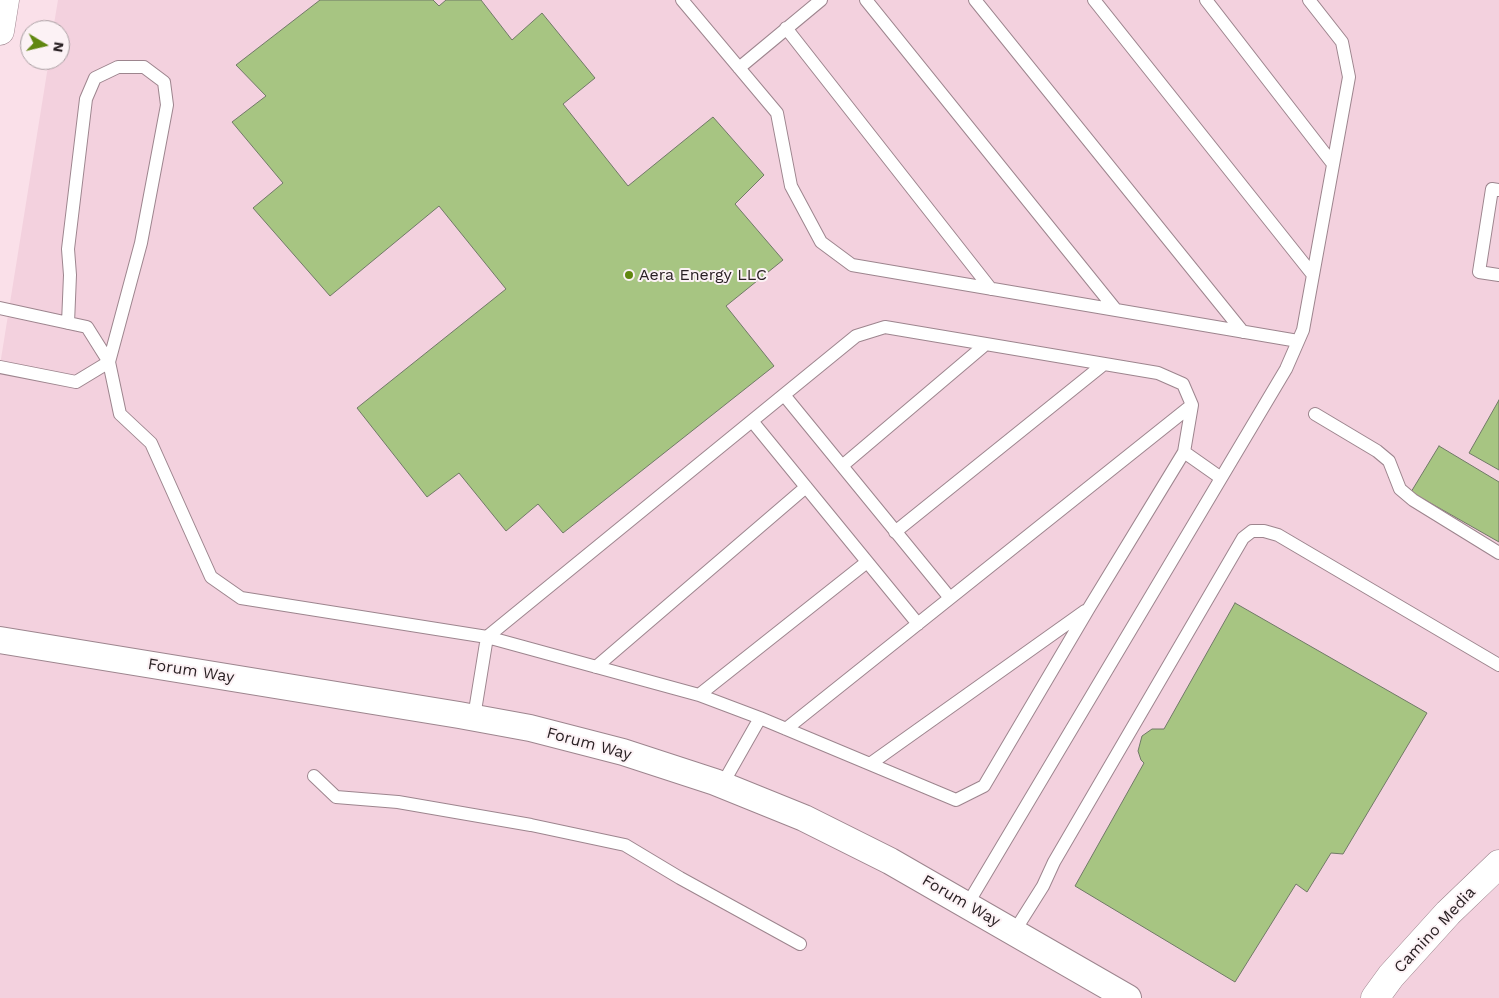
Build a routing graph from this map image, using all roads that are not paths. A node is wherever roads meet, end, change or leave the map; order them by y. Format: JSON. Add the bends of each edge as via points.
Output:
{"nodes":[{"id":1,"x":5,"y":0,"type":"edge"},
{"id":2,"x":682,"y":0,"type":"edge"},
{"id":3,"x":821,"y":0,"type":"edge"},
{"id":4,"x":866,"y":0,"type":"edge"},
{"id":5,"x":976,"y":0,"type":"edge"},
{"id":6,"x":1094,"y":0,"type":"edge"},
{"id":7,"x":1206,"y":0,"type":"edge"},
{"id":8,"x":1310,"y":0,"type":"edge"},
{"id":9,"x":786,"y":28,"type":"junction"},
{"id":10,"x":0,"y":32,"type":"edge"},
{"id":11,"x":739,"y":68,"type":"junction"},
{"id":12,"x":1333,"y":164,"type":"junction"},
{"id":13,"x":1499,"y":190,"type":"edge"},
{"id":14,"x":1313,"y":275,"type":"junction"},
{"id":15,"x":1499,"y":275,"type":"edge"},
{"id":16,"x":991,"y":289,"type":"junction"},
{"id":17,"x":0,"y":308,"type":"edge"},
{"id":18,"x":1116,"y":310,"type":"junction"},
{"id":19,"x":68,"y":323,"type":"junction"},
{"id":20,"x":1243,"y":332,"type":"junction"},
{"id":21,"x":1298,"y":341,"type":"junction"},
{"id":22,"x":986,"y":344,"type":"junction"},
{"id":23,"x":109,"y":362,"type":"junction"},
{"id":24,"x":1104,"y":364,"type":"junction"},
{"id":25,"x":0,"y":367,"type":"edge"},
{"id":26,"x":784,"y":395,"type":"junction"},
{"id":27,"x":1192,"y":405,"type":"junction"},
{"id":28,"x":1315,"y":414,"type":"dead end"},
{"id":29,"x":752,"y":421,"type":"junction"},
{"id":30,"x":1184,"y":452,"type":"junction"},
{"id":31,"x":842,"y":466,"type":"junction"},
{"id":32,"x":1221,"y":478,"type":"junction"},
{"id":33,"x":806,"y":487,"type":"junction"},
{"id":34,"x":895,"y":532,"type":"junction"},
{"id":35,"x":1499,"y":553,"type":"edge"},
{"id":36,"x":867,"y":562,"type":"junction"},
{"id":37,"x":950,"y":598,"type":"junction"},
{"id":38,"x":1089,"y":608,"type":"junction"},
{"id":39,"x":918,"y":624,"type":"junction"},
{"id":40,"x":487,"y":637,"type":"junction"},
{"id":41,"x":0,"y":640,"type":"edge"},
{"id":42,"x":1499,"y":665,"type":"edge"},
{"id":43,"x":596,"y":667,"type":"junction"},
{"id":44,"x":699,"y":695,"type":"junction"},
{"id":45,"x":474,"y":717,"type":"junction"},
{"id":46,"x":760,"y":718,"type":"junction"},
{"id":47,"x":786,"y":729,"type":"junction"},
{"id":48,"x":870,"y":764,"type":"junction"},
{"id":49,"x":314,"y":776,"type":"dead end"},
{"id":50,"x":722,"y":785,"type":"junction"},
{"id":51,"x":1499,"y":864,"type":"edge"},
{"id":52,"x":967,"y":905,"type":"junction"},
{"id":53,"x":1014,"y":932,"type":"junction"},
{"id":54,"x":800,"y":944,"type":"dead end"},
{"id":55,"x":1128,"y":998,"type":"edge"},
{"id":56,"x":1375,"y":998,"type":"edge"}],
"edges":[{"from":1,"to":10,"type":"street"},
{"from":2,"to":11,"type":"lane"},
{"from":3,"to":9,"type":"lane"},
{"from":4,"to":18,"type":"lane"},
{"from":5,"to":20,"type":"lane"},
{"from":6,"to":14,"type":"lane"},
{"from":7,"to":12,"type":"lane"},
{"from":8,"to":12,"type":"lane","via":[[1342,42],[1349,77]]},
{"from":9,"to":11,"type":"lane"},
{"from":9,"to":16,"type":"lane"},
{"from":11,"to":16,"type":"lane","via":[[777,113],[792,186],[821,242],[852,265]]},
{"from":12,"to":14,"type":"lane"},
{"from":13,"to":15,"type":"lane","via":[[1492,189],[1479,272]]},
{"from":14,"to":21,"type":"lane"},
{"from":16,"to":18,"type":"lane"},
{"from":17,"to":19,"type":"lane"},
{"from":18,"to":20,"type":"lane"},
{"from":19,"to":23,"type":"lane","via":[[87,327]]},
{"from":19,"to":23,"type":"lane","via":[[68,249],[86,99],[95,78],[118,67],[144,67],[164,82],[167,105],[141,243]]},
{"from":20,"to":21,"type":"lane"},
{"from":21,"to":32,"type":"lane","via":[[1286,368]]},
{"from":22,"to":24,"type":"lane"},
{"from":22,"to":26,"type":"lane","via":[[885,327],[856,336]]},
{"from":22,"to":31,"type":"lane"},
{"from":23,"to":25,"type":"lane","via":[[76,382]]},
{"from":23,"to":40,"type":"lane","via":[[120,414],[151,443],[211,577],[241,598]]},
{"from":24,"to":27,"type":"lane","via":[[1158,373],[1183,384]]},
{"from":24,"to":34,"type":"lane"},
{"from":26,"to":29,"type":"lane"},
{"from":26,"to":31,"type":"lane"},
{"from":27,"to":30,"type":"lane"},
{"from":27,"to":37,"type":"lane"},
{"from":28,"to":35,"type":"lane","via":[[1389,461],[1400,488],[1413,500]]},
{"from":29,"to":33,"type":"lane"},
{"from":29,"to":40,"type":"lane"},
{"from":30,"to":32,"type":"lane"},
{"from":30,"to":38,"type":"lane"},
{"from":31,"to":34,"type":"lane"},
{"from":32,"to":52,"type":"lane"},
{"from":33,"to":36,"type":"lane"},
{"from":33,"to":43,"type":"lane"},
{"from":34,"to":37,"type":"lane"},
{"from":36,"to":39,"type":"lane"},
{"from":36,"to":44,"type":"lane"},
{"from":37,"to":39,"type":"lane"},
{"from":38,"to":48,"type":"lane"},
{"from":38,"to":48,"type":"lane","via":[[984,786],[956,800]]},
{"from":39,"to":47,"type":"lane"},
{"from":40,"to":43,"type":"lane"},
{"from":40,"to":45,"type":"lane"},
{"from":41,"to":45,"type":"street","name":"Forum Way"},
{"from":42,"to":53,"type":"lane","via":[[1278,535],[1252,531],[1243,538]]},
{"from":43,"to":44,"type":"lane"},
{"from":44,"to":46,"type":"lane"},
{"from":45,"to":50,"type":"street","name":"Forum Way","via":[[623,752]]},
{"from":46,"to":47,"type":"lane"},
{"from":46,"to":50,"type":"lane"},
{"from":47,"to":48,"type":"lane"},
{"from":49,"to":54,"type":"lane","via":[[336,797],[398,802],[531,825],[625,846]]},
{"from":50,"to":52,"type":"street","name":"Forum Way","via":[[804,818]]},
{"from":51,"to":56,"type":"street","name":"Camino Media","via":[[1448,913]]},
{"from":52,"to":53,"type":"street","name":"Forum Way"},
{"from":53,"to":55,"type":"street","name":"Forum Way"}]}
